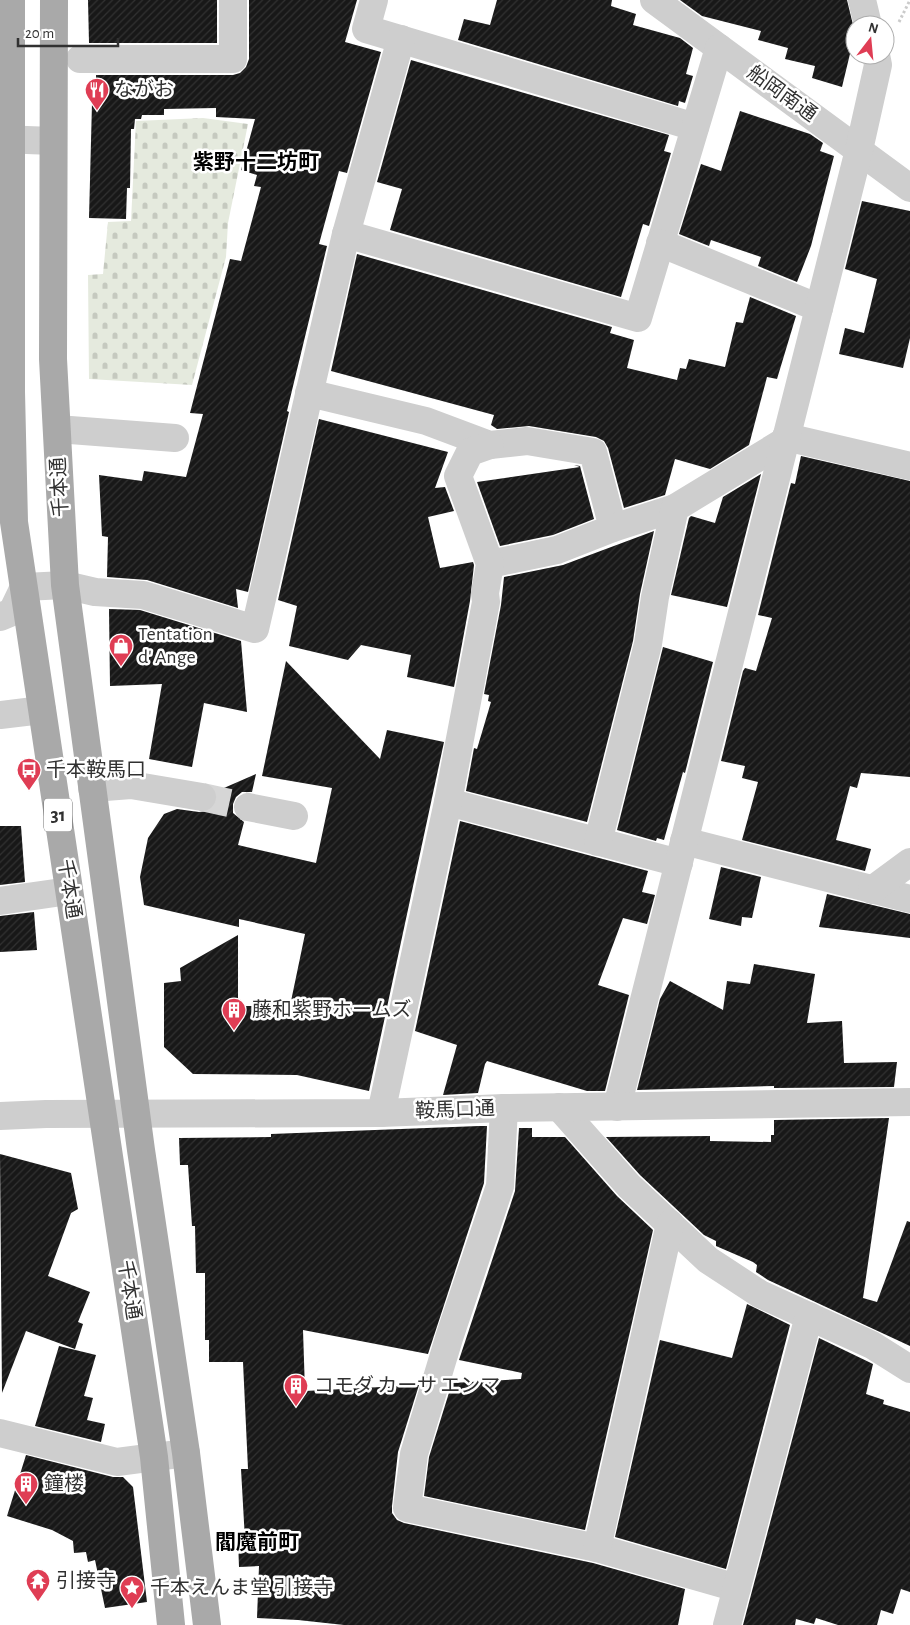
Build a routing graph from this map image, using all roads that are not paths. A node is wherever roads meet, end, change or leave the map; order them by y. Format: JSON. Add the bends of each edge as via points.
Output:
{"nodes":[{"id":1,"x":11,"y":0,"type":"edge"},
{"id":2,"x":54,"y":0,"type":"edge"},
{"id":3,"x":233,"y":0,"type":"edge"},
{"id":4,"x":374,"y":0,"type":"edge"},
{"id":5,"x":654,"y":0,"type":"edge"},
{"id":6,"x":862,"y":0,"type":"edge"},
{"id":7,"x":866,"y":15,"type":"edge"},
{"id":8,"x":401,"y":39,"type":"junction"},
{"id":9,"x":719,"y":48,"type":"junction"},
{"id":10,"x":80,"y":59,"type":"dead end"},
{"id":11,"x":878,"y":65,"type":"edge"},
{"id":12,"x":695,"y":127,"type":"junction"},
{"id":13,"x":5,"y":139,"type":"edge"},
{"id":14,"x":53,"y":141,"type":"junction"},
{"id":15,"x":859,"y":150,"type":"junction"},
{"id":16,"x":910,"y":188,"type":"edge"},
{"id":17,"x":346,"y":234,"type":"junction"},
{"id":18,"x":660,"y":243,"type":"junction"},
{"id":19,"x":819,"y":308,"type":"junction"},
{"id":20,"x":309,"y":393,"type":"junction"},
{"id":21,"x":57,"y":429,"type":"junction"},
{"id":22,"x":175,"y":438,"type":"dead end"},
{"id":23,"x":786,"y":439,"type":"junction"},
{"id":24,"x":490,"y":445,"type":"junction"},
{"id":25,"x":910,"y":466,"type":"edge"},
{"id":26,"x":675,"y":508,"type":"junction"},
{"id":27,"x":614,"y":528,"type":"junction"},
{"id":28,"x":490,"y":564,"type":"junction"},
{"id":29,"x":65,"y":585,"type":"junction"},
{"id":30,"x":24,"y":587,"type":"junction"},
{"id":31,"x":0,"y":617,"type":"edge"},
{"id":32,"x":42,"y":710,"type":"junction"},
{"id":33,"x":0,"y":715,"type":"edge"},
{"id":34,"x":92,"y":788,"type":"junction"},
{"id":35,"x":202,"y":798,"type":"tunnel mouth"},
{"id":36,"x":448,"y":802,"type":"junction"},
{"id":37,"x":248,"y":807,"type":"tunnel mouth"},
{"id":38,"x":294,"y":816,"type":"dead end"},
{"id":39,"x":598,"y":842,"type":"junction"},
{"id":40,"x":681,"y":852,"type":"junction"},
{"id":41,"x":910,"y":862,"type":"edge"},
{"id":42,"x":872,"y":890,"type":"junction"},
{"id":43,"x":69,"y":891,"type":"junction"},
{"id":44,"x":910,"y":899,"type":"edge"},
{"id":45,"x":0,"y":901,"type":"edge"},
{"id":46,"x":910,"y":1102,"type":"edge"},
{"id":47,"x":559,"y":1107,"type":"junction"},
{"id":48,"x":617,"y":1107,"type":"junction"},
{"id":49,"x":504,"y":1108,"type":"junction"},
{"id":50,"x":381,"y":1113,"type":"junction"},
{"id":51,"x":103,"y":1114,"type":"junction"},
{"id":52,"x":136,"y":1114,"type":"junction"},
{"id":53,"x":0,"y":1116,"type":"edge"},
{"id":54,"x":670,"y":1224,"type":"junction"},
{"id":55,"x":809,"y":1316,"type":"junction"},
{"id":56,"x":910,"y":1369,"type":"edge"},
{"id":57,"x":0,"y":1433,"type":"edge"},
{"id":58,"x":186,"y":1453,"type":"junction"},
{"id":59,"x":154,"y":1457,"type":"junction"},
{"id":60,"x":596,"y":1548,"type":"junction"},
{"id":61,"x":737,"y":1588,"type":"junction"},
{"id":62,"x":171,"y":1625,"type":"edge"},
{"id":63,"x":207,"y":1625,"type":"edge"},
{"id":64,"x":727,"y":1625,"type":"edge"}],
"edges":[{"from":1,"to":13,"type":"main road","name":"千本通","number":"31"},
{"from":2,"to":14,"type":"main road","name":"千本通","number":"31"},
{"from":3,"to":10,"type":"street","via":[[233,59]]},
{"from":4,"to":8,"type":"street","via":[[366,29]]},
{"from":5,"to":9,"type":"street","name":"船岡南通"},
{"from":6,"to":7,"type":"street"},
{"from":8,"to":12,"type":"street"},
{"from":8,"to":17,"type":"street"},
{"from":9,"to":12,"type":"street"},
{"from":9,"to":15,"type":"street","name":"船岡南通"},
{"from":11,"to":15,"type":"street"},
{"from":12,"to":18,"type":"street"},
{"from":13,"to":14,"type":"street"},
{"from":13,"to":30,"type":"main road","name":"千本通","number":"31","via":[[14,522]]},
{"from":14,"to":21,"type":"main road","name":"千本通","number":"31","via":[[53,359]]},
{"from":15,"to":16,"type":"street","name":"船岡南通"},
{"from":15,"to":19,"type":"street"},
{"from":17,"to":18,"type":"street","via":[[638,318]]},
{"from":17,"to":20,"type":"street"},
{"from":18,"to":19,"type":"street"},
{"from":19,"to":23,"type":"street"},
{"from":20,"to":24,"type":"street","via":[[426,421]]},
{"from":20,"to":29,"type":"street","via":[[255,628],[143,595],[95,592]]},
{"from":21,"to":22,"type":"street"},
{"from":21,"to":29,"type":"main road","name":"千本通","number":"31"},
{"from":23,"to":25,"type":"street"},
{"from":23,"to":26,"type":"street"},
{"from":23,"to":40,"type":"street"},
{"from":24,"to":27,"type":"street","via":[[527,441],[593,452]]},
{"from":24,"to":28,"type":"street","via":[[470,452],[458,476]]},
{"from":26,"to":27,"type":"street"},
{"from":26,"to":39,"type":"street","via":[[648,644]]},
{"from":27,"to":28,"type":"street","via":[[557,550]]},
{"from":28,"to":36,"type":"street","via":[[484,593],[486,602]]},
{"from":29,"to":30,"type":"street"},
{"from":29,"to":34,"type":"main road","name":"千本通","number":"31"},
{"from":30,"to":31,"type":"street","via":[[12,612]]},
{"from":30,"to":32,"type":"main road","name":"千本通","number":"31"},
{"from":32,"to":33,"type":"street"},
{"from":32,"to":43,"type":"main road","name":"千本通","number":"31"},
{"from":34,"to":35,"type":"street","via":[[131,785]]},
{"from":34,"to":52,"type":"main road","name":"千本通","number":"31"},
{"from":36,"to":39,"type":"street"},
{"from":36,"to":50,"type":"street"},
{"from":37,"to":38,"type":"street"},
{"from":39,"to":40,"type":"street"},
{"from":40,"to":42,"type":"street"},
{"from":40,"to":48,"type":"street"},
{"from":41,"to":42,"type":"street"},
{"from":42,"to":44,"type":"street"},
{"from":43,"to":45,"type":"street"},
{"from":43,"to":51,"type":"main road","name":"千本通","number":"31"},
{"from":46,"to":48,"type":"street","name":"鞍馬口通"},
{"from":47,"to":48,"type":"street","name":"鞍馬口通"},
{"from":47,"to":49,"type":"street","name":"鞍馬口通"},
{"from":47,"to":54,"type":"street","via":[[629,1186]]},
{"from":49,"to":50,"type":"street","name":"鞍馬口通"},
{"from":49,"to":60,"type":"street","via":[[500,1186],[414,1454],[407,1508]]},
{"from":50,"to":52,"type":"street","name":"鞍馬口通"},
{"from":51,"to":52,"type":"street","name":"鞍馬口通"},
{"from":51,"to":53,"type":"street","name":"鞍馬口通"},
{"from":51,"to":59,"type":"main road","name":"千本通","number":"31"},
{"from":52,"to":58,"type":"main road","name":"千本通","number":"31"},
{"from":54,"to":55,"type":"street","via":[[708,1260],[760,1294]]},
{"from":54,"to":60,"type":"street"},
{"from":55,"to":56,"type":"street","via":[[872,1345]]},
{"from":55,"to":61,"type":"street"},
{"from":57,"to":59,"type":"street","via":[[117,1462]]},
{"from":58,"to":59,"type":"street"},
{"from":58,"to":63,"type":"main road","name":"千本通","number":"31"},
{"from":59,"to":62,"type":"main road","name":"千本通","number":"31"},
{"from":60,"to":61,"type":"street"},
{"from":61,"to":64,"type":"street"}]}
